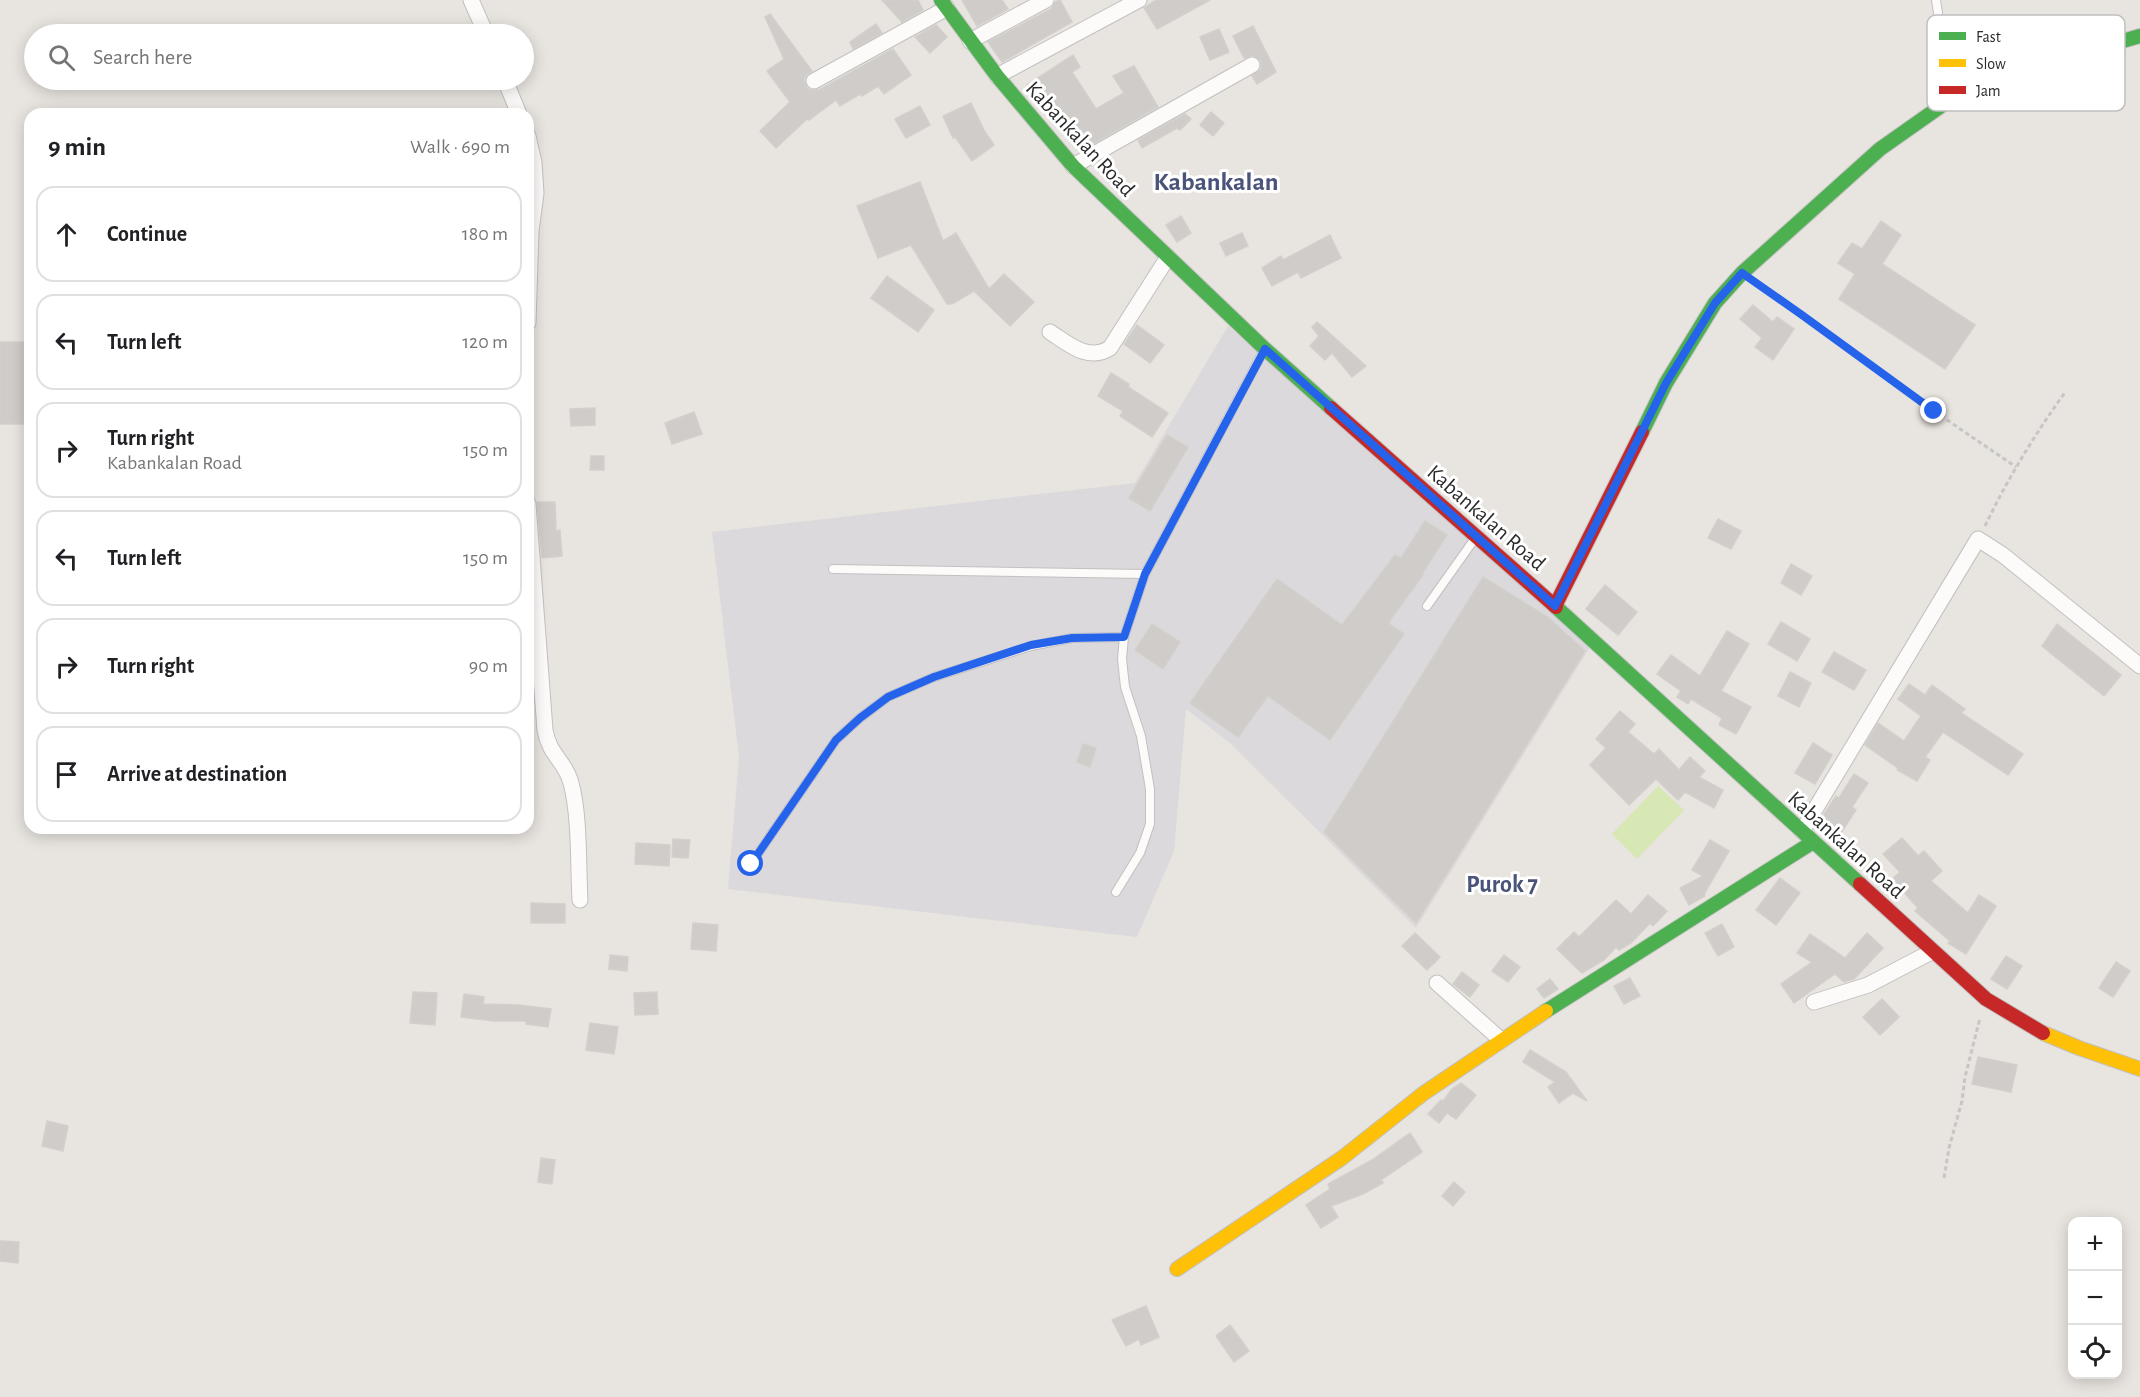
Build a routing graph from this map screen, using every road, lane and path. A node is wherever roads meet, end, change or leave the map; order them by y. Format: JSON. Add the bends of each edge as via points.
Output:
{"nodes":[{"id":1,"x":471,"y":0,"type":"edge"},
{"id":2,"x":1046,"y":0,"type":"edge"},
{"id":3,"x":1139,"y":0,"type":"edge"},
{"id":4,"x":1936,"y":0,"type":"edge"},
{"id":5,"x":944,"y":4,"type":"edge"},
{"id":6,"x":1938,"y":15,"type":"edge"},
{"id":7,"x":482,"y":24,"type":"edge"},
{"id":8,"x":2140,"y":36,"type":"edge"},
{"id":9,"x":2125,"y":40,"type":"edge"},
{"id":10,"x":970,"y":41,"type":"junction"},
{"id":11,"x":1252,"y":65,"type":"dead end"},
{"id":12,"x":996,"y":76,"type":"junction"},
{"id":13,"x":814,"y":81,"type":"dead end"},
{"id":14,"x":509,"y":90,"type":"edge"},
{"id":15,"x":517,"y":108,"type":"edge"},
{"id":16,"x":1934,"y":111,"type":"edge"},
{"id":17,"x":534,"y":163,"type":"edge"},
{"id":18,"x":1073,"y":166,"type":"junction"},
{"id":19,"x":534,"y":208,"type":"edge"},
{"id":20,"x":1168,"y":257,"type":"junction"},
{"id":21,"x":1742,"y":273,"type":"junction"},
{"id":22,"x":1050,"y":332,"type":"dead end"},
{"id":23,"x":1265,"y":349,"type":"junction"},
{"id":24,"x":2066,"y":391,"type":"dead end"},
{"id":25,"x":2016,"y":467,"type":"junction"},
{"id":26,"x":1476,"y":536,"type":"junction"},
{"id":27,"x":1978,"y":539,"type":"junction"},
{"id":28,"x":833,"y":569,"type":"dead end"},
{"id":29,"x":1145,"y":574,"type":"junction"},
{"id":30,"x":534,"y":584,"type":"edge"},
{"id":31,"x":1427,"y":606,"type":"dead end"},
{"id":32,"x":1555,"y":606,"type":"junction"},
{"id":33,"x":1124,"y":637,"type":"junction"},
{"id":34,"x":2140,"y":666,"type":"edge"},
{"id":35,"x":1807,"y":836,"type":"junction"},
{"id":36,"x":751,"y":864,"type":"dead end"},
{"id":37,"x":1116,"y":892,"type":"dead end"},
{"id":38,"x":580,"y":900,"type":"dead end"},
{"id":39,"x":1933,"y":951,"type":"junction"},
{"id":40,"x":1437,"y":983,"type":"dead end"},
{"id":41,"x":1986,"y":999,"type":"junction"},
{"id":42,"x":1814,"y":1002,"type":"dead end"},
{"id":43,"x":1501,"y":1040,"type":"junction"},
{"id":44,"x":2140,"y":1069,"type":"edge"},
{"id":45,"x":1944,"y":1178,"type":"dead end"},
{"id":46,"x":1177,"y":1269,"type":"dead end"}],
"edges":[{"from":1,"to":7,"type":"street"},
{"from":2,"to":10,"type":"street"},
{"from":3,"to":12,"type":"street"},
{"from":4,"to":6,"type":"lane"},
{"from":5,"to":10,"type":"street","name":"Kabankalan Road"},
{"from":5,"to":13,"type":"street"},
{"from":8,"to":9,"type":"street"},
{"from":10,"to":12,"type":"street","name":"Kabankalan Road"},
{"from":11,"to":18,"type":"street"},
{"from":12,"to":18,"type":"street","name":"Kabankalan Road"},
{"from":14,"to":15,"type":"street"},
{"from":16,"to":21,"type":"street","via":[[1880,149]]},
{"from":17,"to":19,"type":"street"},
{"from":18,"to":20,"type":"street","name":"Kabankalan Road"},
{"from":20,"to":22,"type":"street","via":[[1103,353],[1079,351]]},
{"from":20,"to":23,"type":"street","name":"Kabankalan Road"},
{"from":21,"to":25,"type":"path"},
{"from":21,"to":32,"type":"street","via":[[1715,303],[1666,383]]},
{"from":23,"to":26,"type":"street","name":"Kabankalan Road"},
{"from":23,"to":29,"type":"lane"},
{"from":24,"to":25,"type":"path"},
{"from":25,"to":27,"type":"path"},
{"from":26,"to":31,"type":"lane"},
{"from":26,"to":32,"type":"street","name":"Kabankalan Road"},
{"from":27,"to":34,"type":"street"},
{"from":27,"to":35,"type":"street"},
{"from":28,"to":29,"type":"lane"},
{"from":29,"to":33,"type":"lane"},
{"from":30,"to":38,"type":"street","via":[[545,730],[547,743],[571,781]]},
{"from":32,"to":35,"type":"street","name":"Kabankalan Road"},
{"from":33,"to":36,"type":"lane","via":[[1072,638],[1031,645],[934,677],[888,697],[836,740]]},
{"from":33,"to":37,"type":"lane","via":[[1125,687],[1141,736],[1150,789],[1150,824],[1140,853]]},
{"from":35,"to":39,"type":"street","name":"Kabankalan Road"},
{"from":35,"to":43,"type":"street"},
{"from":39,"to":41,"type":"street","name":"Kabankalan Road"},
{"from":39,"to":42,"type":"street","via":[[1868,985]]},
{"from":40,"to":43,"type":"street"},
{"from":41,"to":44,"type":"street","name":"Kabankalan Road","via":[[2030,1028]]},
{"from":41,"to":45,"type":"path","via":[[1972,1045]]},
{"from":43,"to":46,"type":"street","via":[[1342,1158]]}]}
